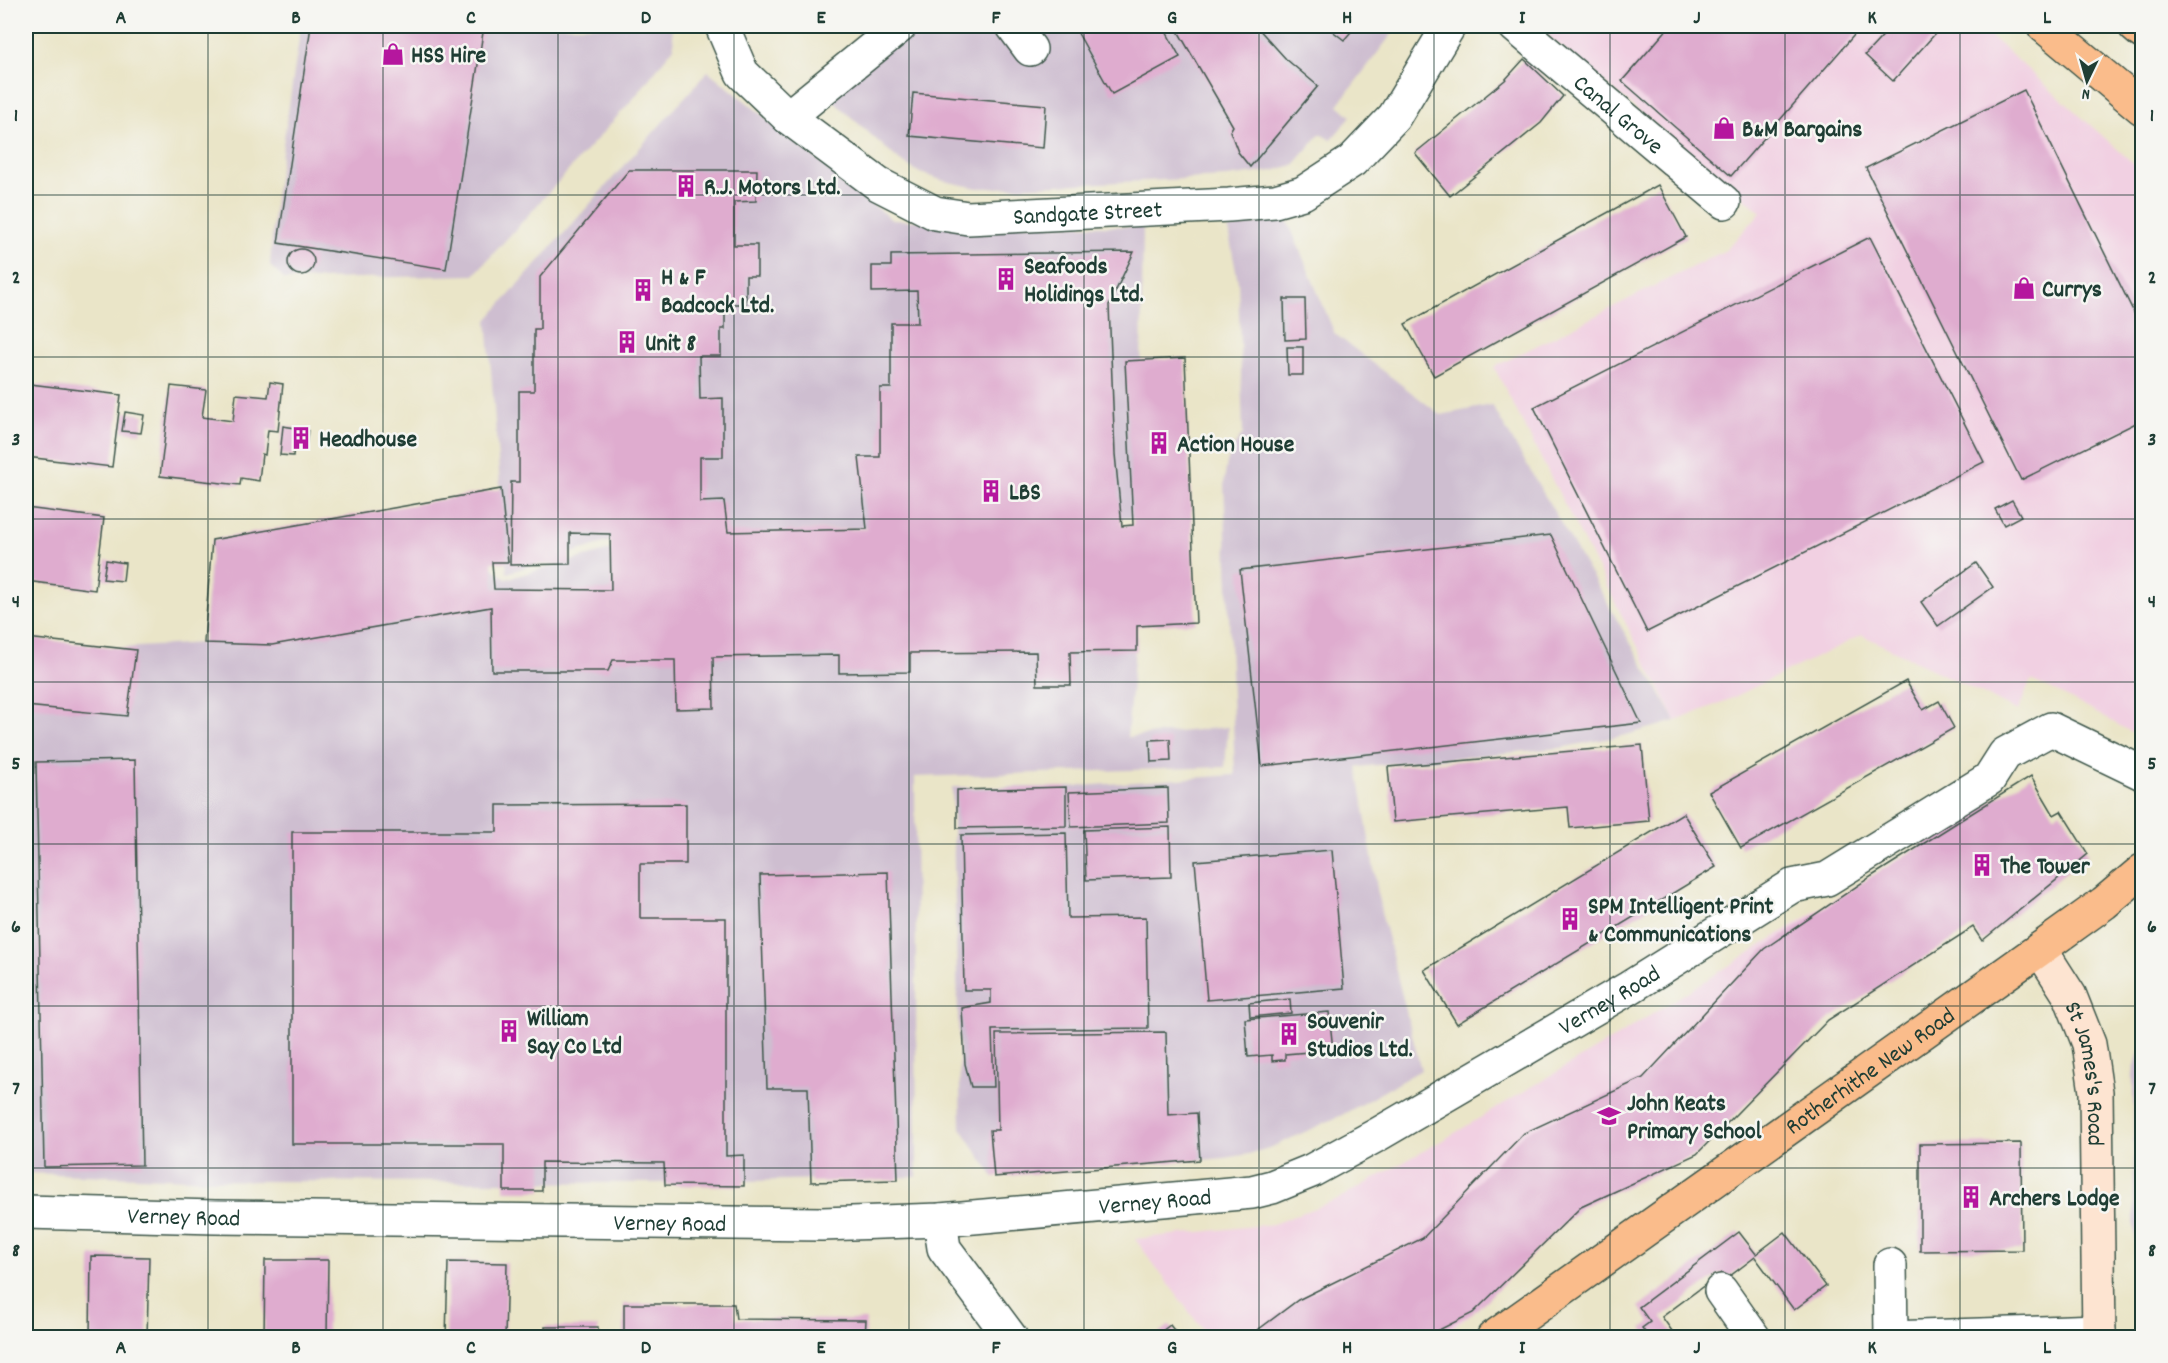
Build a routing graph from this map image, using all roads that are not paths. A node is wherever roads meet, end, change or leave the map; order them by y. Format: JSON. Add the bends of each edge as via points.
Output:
{"nodes":[{"id":1,"x":722,"y":26,"type":"edge"},
{"id":2,"x":900,"y":26,"type":"edge"},
{"id":3,"x":1449,"y":26,"type":"edge"},
{"id":4,"x":1515,"y":26,"type":"edge"},
{"id":5,"x":2044,"y":26,"type":"edge"},
{"id":6,"x":2135,"y":26,"type":"edge"},
{"id":7,"x":2142,"y":32,"type":"edge"},
{"id":8,"x":2142,"y":108,"type":"edge"},
{"id":9,"x":788,"y":117,"type":"junction"},
{"id":10,"x":1724,"y":202,"type":"dead end"},
{"id":11,"x":2142,"y":773,"type":"edge"},
{"id":12,"x":2142,"y":871,"type":"edge"},
{"id":13,"x":2040,"y":949,"type":"junction"},
{"id":14,"x":26,"y":1212,"type":"edge"},
{"id":15,"x":940,"y":1220,"type":"junction"},
{"id":16,"x":1890,"y":1265,"type":"dead end"},
{"id":17,"x":1721,"y":1291,"type":"dead end"},
{"id":18,"x":2099,"y":1334,"type":"edge"},
{"id":19,"x":1890,"y":1337,"type":"edge"},
{"id":20,"x":1011,"y":1338,"type":"edge"},
{"id":21,"x":1493,"y":1338,"type":"edge"},
{"id":22,"x":1755,"y":1338,"type":"edge"}],
"edges":[{"from":1,"to":9,"type":"street","name":"Sandgate Street","via":[[742,73]]},
{"from":2,"to":9,"type":"street"},
{"from":3,"to":9,"type":"street","name":"Sandgate Street","via":[[1394,117],[1352,161],[1303,193],[1275,201],[1004,217],[968,218],[935,213],[878,184]]},
{"from":4,"to":10,"type":"street","name":"Canal Grove"},
{"from":5,"to":8,"type":"main road"},
{"from":6,"to":7,"type":"main road"},
{"from":11,"to":15,"type":"street","name":"Verney Road","via":[[2051,729],[2005,754],[1989,779],[1827,879],[1792,886],[1629,988],[1377,1135],[1290,1180],[1227,1195]]},
{"from":12,"to":13,"type":"main road"},
{"from":13,"to":18,"type":"street","name":"St James's Road","via":[[2070,996],[2089,1044],[2096,1092]]},
{"from":13,"to":21,"type":"main road","name":"Rotherhithe New Road"},
{"from":14,"to":15,"type":"street","name":"Verney Road","via":[[810,1224]]},
{"from":15,"to":20,"type":"street","via":[[944,1248]]},
{"from":16,"to":19,"type":"street"},
{"from":17,"to":22,"type":"street"},
{"from":18,"to":19,"type":"street"}]}
